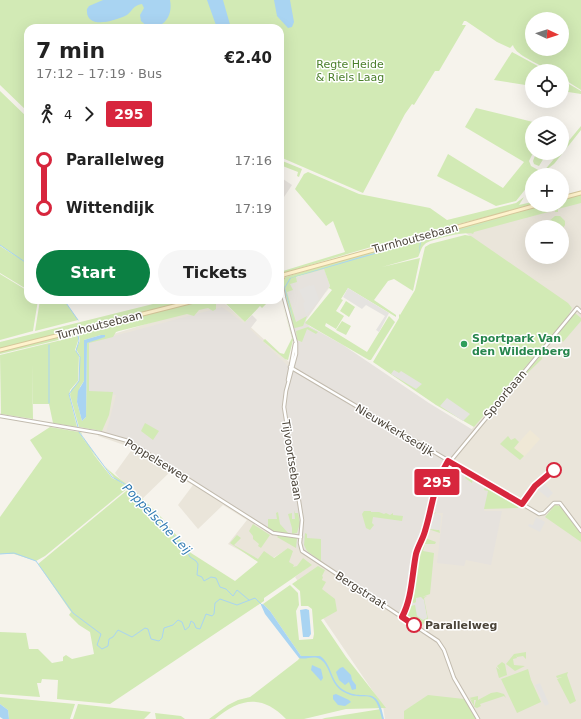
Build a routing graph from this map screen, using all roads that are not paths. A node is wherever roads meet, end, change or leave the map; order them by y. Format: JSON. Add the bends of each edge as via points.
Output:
{"nodes":[{"id":1,"x":581,"y":193,"type":"edge"},
{"id":2,"x":569,"y":196,"type":"edge"},
{"id":3,"x":525,"y":208,"type":"edge"},
{"id":4,"x":284,"y":274,"type":"edge"},
{"id":5,"x":284,"y":298,"type":"edge"},
{"id":6,"x":182,"y":304,"type":"edge"},
{"id":7,"x":581,"y":312,"type":"edge"},
{"id":8,"x":0,"y":350,"type":"edge"},
{"id":9,"x":291,"y":368,"type":"junction"},
{"id":10,"x":0,"y":416,"type":"edge"},
{"id":11,"x":448,"y":461,"type":"junction"},
{"id":12,"x":581,"y":531,"type":"edge"},
{"id":13,"x":301,"y":537,"type":"junction"},
{"id":14,"x":402,"y":617,"type":"junction"},
{"id":15,"x":478,"y":719,"type":"edge"}],
"edges":[{"from":1,"to":2,"type":"main road"},
{"from":3,"to":4,"type":"main road","name":"Turnhoutsebaan"},
{"from":5,"to":9,"type":"street","name":"Tijvoortsebaan","via":[[296,341]]},
{"from":6,"to":8,"type":"main road","name":"Turnhoutsebaan"},
{"from":7,"to":11,"type":"street","name":"Spoorbaan","via":[[577,308]]},
{"from":9,"to":11,"type":"street","name":"Nieuwkerksedijk"},
{"from":9,"to":13,"type":"street","name":"Tijvoortsebaan","via":[[284,407],[302,520]]},
{"from":10,"to":13,"type":"street","name":"Poppelseweg","via":[[79,429],[128,441],[273,533]]},
{"from":11,"to":12,"type":"street","name":"Nieuwkerksedijk","via":[[541,514],[554,503],[560,503]]},
{"from":11,"to":14,"type":"street","via":[[433,493]]},
{"from":13,"to":14,"type":"street","name":"Bergstraat","via":[[301,548],[306,554]]},
{"from":14,"to":15,"type":"street","name":"Bergstraat","via":[[441,644],[454,678]]}]}
